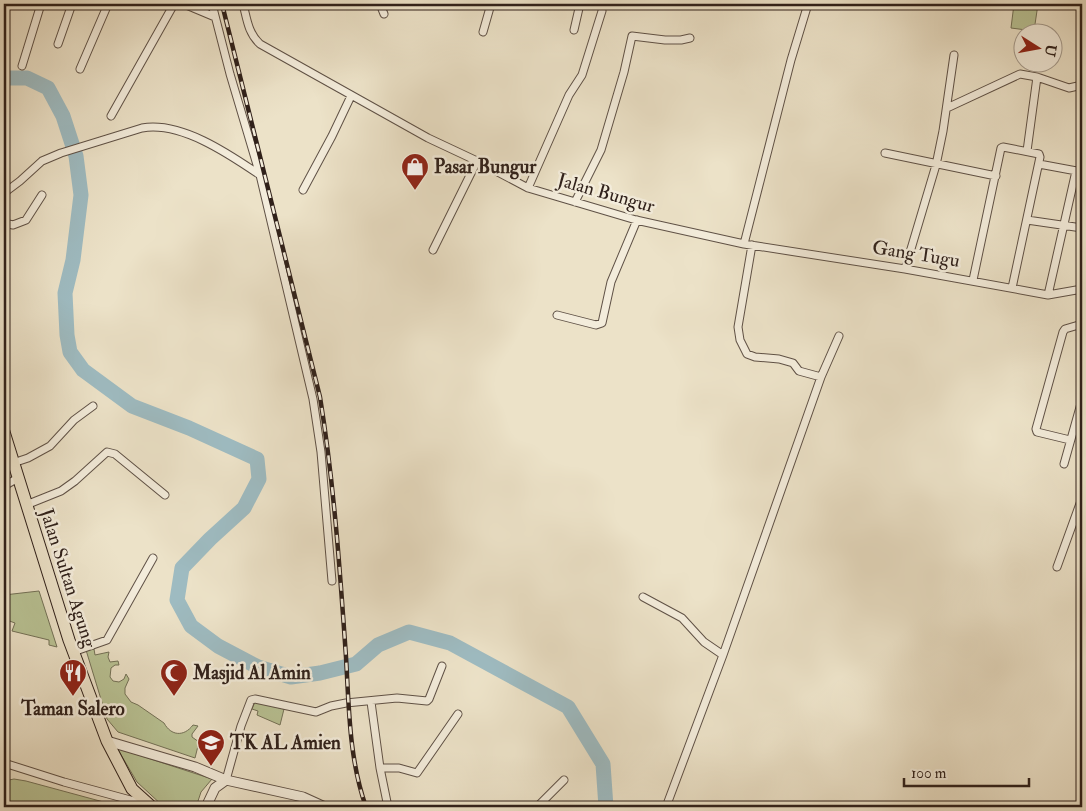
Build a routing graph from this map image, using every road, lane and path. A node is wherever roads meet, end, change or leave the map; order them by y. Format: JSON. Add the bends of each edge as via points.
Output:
{"nodes":[{"id":1,"x":41,"y":4,"type":"edge"},
{"id":2,"x":72,"y":4,"type":"edge"},
{"id":3,"x":108,"y":4,"type":"edge"},
{"id":4,"x":174,"y":4,"type":"edge"},
{"id":5,"x":184,"y":4,"type":"edge"},
{"id":6,"x":212,"y":4,"type":"edge"},
{"id":7,"x":243,"y":4,"type":"edge"},
{"id":8,"x":383,"y":4,"type":"edge"},
{"id":9,"x":491,"y":4,"type":"edge"},
{"id":10,"x":580,"y":4,"type":"edge"},
{"id":11,"x":808,"y":4,"type":"edge"},
{"id":12,"x":602,"y":11,"type":"dead end"},
{"id":13,"x":384,"y":14,"type":"dead end"},
{"id":14,"x":215,"y":17,"type":"junction"},
{"id":15,"x":574,"y":30,"type":"dead end"},
{"id":16,"x":483,"y":32,"type":"dead end"},
{"id":17,"x":690,"y":38,"type":"dead end"},
{"id":18,"x":58,"y":44,"type":"dead end"},
{"id":19,"x":954,"y":55,"type":"dead end"},
{"id":20,"x":22,"y":66,"type":"dead end"},
{"id":21,"x":80,"y":69,"type":"dead end"},
{"id":22,"x":1037,"y":77,"type":"junction"},
{"id":23,"x":1082,"y":85,"type":"edge"},
{"id":24,"x":351,"y":96,"type":"junction"},
{"id":25,"x":947,"y":108,"type":"junction"},
{"id":26,"x":111,"y":116,"type":"dead end"},
{"id":27,"x":1027,"y":151,"type":"junction"},
{"id":28,"x":885,"y":153,"type":"dead end"},
{"id":29,"x":477,"y":161,"type":"junction"},
{"id":30,"x":1039,"y":164,"type":"junction"},
{"id":31,"x":936,"y":165,"type":"junction"},
{"id":32,"x":1079,"y":171,"type":"edge"},
{"id":33,"x":260,"y":175,"type":"junction"},
{"id":34,"x":996,"y":176,"type":"junction"},
{"id":35,"x":528,"y":188,"type":"junction"},
{"id":36,"x":303,"y":190,"type":"dead end"},
{"id":37,"x":4,"y":193,"type":"edge"},
{"id":38,"x":42,"y":195,"type":"dead end"},
{"id":39,"x":575,"y":202,"type":"junction"},
{"id":40,"x":637,"y":220,"type":"junction"},
{"id":41,"x":1027,"y":220,"type":"junction"},
{"id":42,"x":4,"y":223,"type":"edge"},
{"id":43,"x":1063,"y":226,"type":"junction"},
{"id":44,"x":1082,"y":228,"type":"edge"},
{"id":45,"x":744,"y":244,"type":"junction"},
{"id":46,"x":752,"y":245,"type":"junction"},
{"id":47,"x":433,"y":250,"type":"dead end"},
{"id":48,"x":905,"y":269,"type":"junction"},
{"id":49,"x":973,"y":280,"type":"junction"},
{"id":50,"x":1012,"y":288,"type":"junction"},
{"id":51,"x":1082,"y":291,"type":"edge"},
{"id":52,"x":1048,"y":295,"type":"junction"},
{"id":53,"x":557,"y":315,"type":"dead end"},
{"id":54,"x":1082,"y":324,"type":"edge"},
{"id":55,"x":839,"y":336,"type":"dead end"},
{"id":56,"x":822,"y":377,"type":"junction"},
{"id":57,"x":1082,"y":400,"type":"edge"},
{"id":58,"x":93,"y":406,"type":"dead end"},
{"id":59,"x":4,"y":432,"type":"edge"},
{"id":60,"x":1070,"y":440,"type":"junction"},
{"id":61,"x":13,"y":463,"type":"junction"},
{"id":62,"x":1064,"y":464,"type":"dead end"},
{"id":63,"x":18,"y":478,"type":"junction"},
{"id":64,"x":4,"y":486,"type":"edge"},
{"id":65,"x":165,"y":495,"type":"dead end"},
{"id":66,"x":1082,"y":498,"type":"edge"},
{"id":67,"x":26,"y":505,"type":"junction"},
{"id":68,"x":153,"y":558,"type":"dead end"},
{"id":69,"x":1057,"y":567,"type":"dead end"},
{"id":70,"x":332,"y":581,"type":"dead end"},
{"id":71,"x":643,"y":597,"type":"dead end"},
{"id":72,"x":73,"y":652,"type":"junction"},
{"id":73,"x":723,"y":655,"type":"junction"},
{"id":74,"x":442,"y":666,"type":"dead end"},
{"id":75,"x":372,"y":702,"type":"junction"},
{"id":76,"x":458,"y":714,"type":"dead end"},
{"id":77,"x":107,"y":741,"type":"junction"},
{"id":78,"x":4,"y":763,"type":"edge"},
{"id":79,"x":380,"y":768,"type":"junction"},
{"id":80,"x":226,"y":780,"type":"junction"},
{"id":81,"x":564,"y":780,"type":"dead end"},
{"id":82,"x":150,"y":806,"type":"edge"},
{"id":83,"x":206,"y":807,"type":"edge"},
{"id":84,"x":325,"y":807,"type":"edge"},
{"id":85,"x":388,"y":807,"type":"edge"},
{"id":86,"x":537,"y":807,"type":"edge"},
{"id":87,"x":666,"y":807,"type":"edge"}],
"edges":[{"from":1,"to":20,"type":"street"},
{"from":2,"to":18,"type":"street"},
{"from":3,"to":21,"type":"street"},
{"from":4,"to":26,"type":"street"},
{"from":5,"to":14,"type":"street"},
{"from":6,"to":14,"type":"street"},
{"from":7,"to":24,"type":"street","name":"Jalan Bungur","via":[[250,31],[260,44]]},
{"from":8,"to":13,"type":"street"},
{"from":9,"to":16,"type":"street"},
{"from":10,"to":15,"type":"street"},
{"from":11,"to":45,"type":"street"},
{"from":12,"to":35,"type":"street","via":[[582,75],[569,95]]},
{"from":14,"to":33,"type":"street"},
{"from":17,"to":39,"type":"street","via":[[665,40],[632,36],[601,150]]},
{"from":19,"to":25,"type":"street"},
{"from":22,"to":23,"type":"street","via":[[1069,88]]},
{"from":22,"to":25,"type":"street","via":[[1020,74]]},
{"from":22,"to":27,"type":"street"},
{"from":24,"to":29,"type":"street","name":"Jalan Bungur"},
{"from":24,"to":36,"type":"street"},
{"from":25,"to":31,"type":"street"},
{"from":27,"to":30,"type":"street","via":[[1040,155]]},
{"from":27,"to":34,"type":"street","via":[[1003,147]]},
{"from":28,"to":31,"type":"street"},
{"from":29,"to":35,"type":"street","name":"Jalan Bungur"},
{"from":29,"to":47,"type":"street"},
{"from":30,"to":32,"type":"street"},
{"from":30,"to":41,"type":"street"},
{"from":31,"to":34,"type":"street"},
{"from":31,"to":48,"type":"street"},
{"from":32,"to":43,"type":"street"},
{"from":33,"to":37,"type":"street","via":[[229,154],[187,134],[156,125],[42,161]]},
{"from":33,"to":70,"type":"street","via":[[313,399]]},
{"from":34,"to":49,"type":"street"},
{"from":35,"to":39,"type":"street","name":"Jalan Bungur"},
{"from":38,"to":42,"type":"street","via":[[30,218],[13,225]]},
{"from":39,"to":40,"type":"street","name":"Jalan Bungur"},
{"from":40,"to":45,"type":"street","name":"Jalan Bungur"},
{"from":40,"to":53,"type":"street","via":[[611,282],[602,323],[596,325]]},
{"from":41,"to":43,"type":"street"},
{"from":41,"to":50,"type":"street"},
{"from":43,"to":44,"type":"street"},
{"from":43,"to":52,"type":"street"},
{"from":45,"to":46,"type":"street","name":"Gang Tugu"},
{"from":46,"to":48,"type":"street","name":"Gang Tugu"},
{"from":46,"to":56,"type":"street","via":[[738,327],[744,350],[755,357],[793,363],[799,371]]},
{"from":48,"to":49,"type":"street","name":"Gang Tugu"},
{"from":49,"to":50,"type":"street","name":"Gang Tugu"},
{"from":50,"to":52,"type":"street","name":"Gang Tugu"},
{"from":51,"to":52,"type":"street","name":"Gang Tugu"},
{"from":54,"to":60,"type":"street","via":[[1063,332],[1036,429],[1037,432]]},
{"from":55,"to":56,"type":"street"},
{"from":56,"to":73,"type":"street"},
{"from":57,"to":60,"type":"street"},
{"from":58,"to":61,"type":"street","via":[[74,420],[50,446]]},
{"from":59,"to":61,"type":"highway","name":"Jalan Sultan Agung"},
{"from":60,"to":62,"type":"street"},
{"from":61,"to":63,"type":"highway","name":"Jalan Sultan Agung"},
{"from":63,"to":64,"type":"street"},
{"from":63,"to":67,"type":"highway","name":"Jalan Sultan Agung"},
{"from":65,"to":67,"type":"street","via":[[115,454],[107,452],[61,491]]},
{"from":66,"to":69,"type":"street"},
{"from":67,"to":72,"type":"highway","name":"Jalan Sultan Agung"},
{"from":68,"to":72,"type":"street","via":[[108,640]]},
{"from":71,"to":73,"type":"street","via":[[682,618],[704,642]]},
{"from":72,"to":77,"type":"highway","name":"Jalan Sultan Agung"},
{"from":73,"to":87,"type":"street"},
{"from":74,"to":75,"type":"street","via":[[428,701],[398,698]]},
{"from":75,"to":79,"type":"street"},
{"from":75,"to":80,"type":"street","via":[[331,706],[316,712],[251,700]]},
{"from":76,"to":79,"type":"street","via":[[417,773],[399,768]]},
{"from":77,"to":80,"type":"street"},
{"from":77,"to":82,"type":"highway","name":"Jalan Sultan Agung","via":[[132,789]]},
{"from":78,"to":82,"type":"street"},
{"from":79,"to":85,"type":"street"},
{"from":80,"to":83,"type":"street","via":[[215,788]]},
{"from":80,"to":84,"type":"street","via":[[303,797]]},
{"from":81,"to":86,"type":"street"}]}
